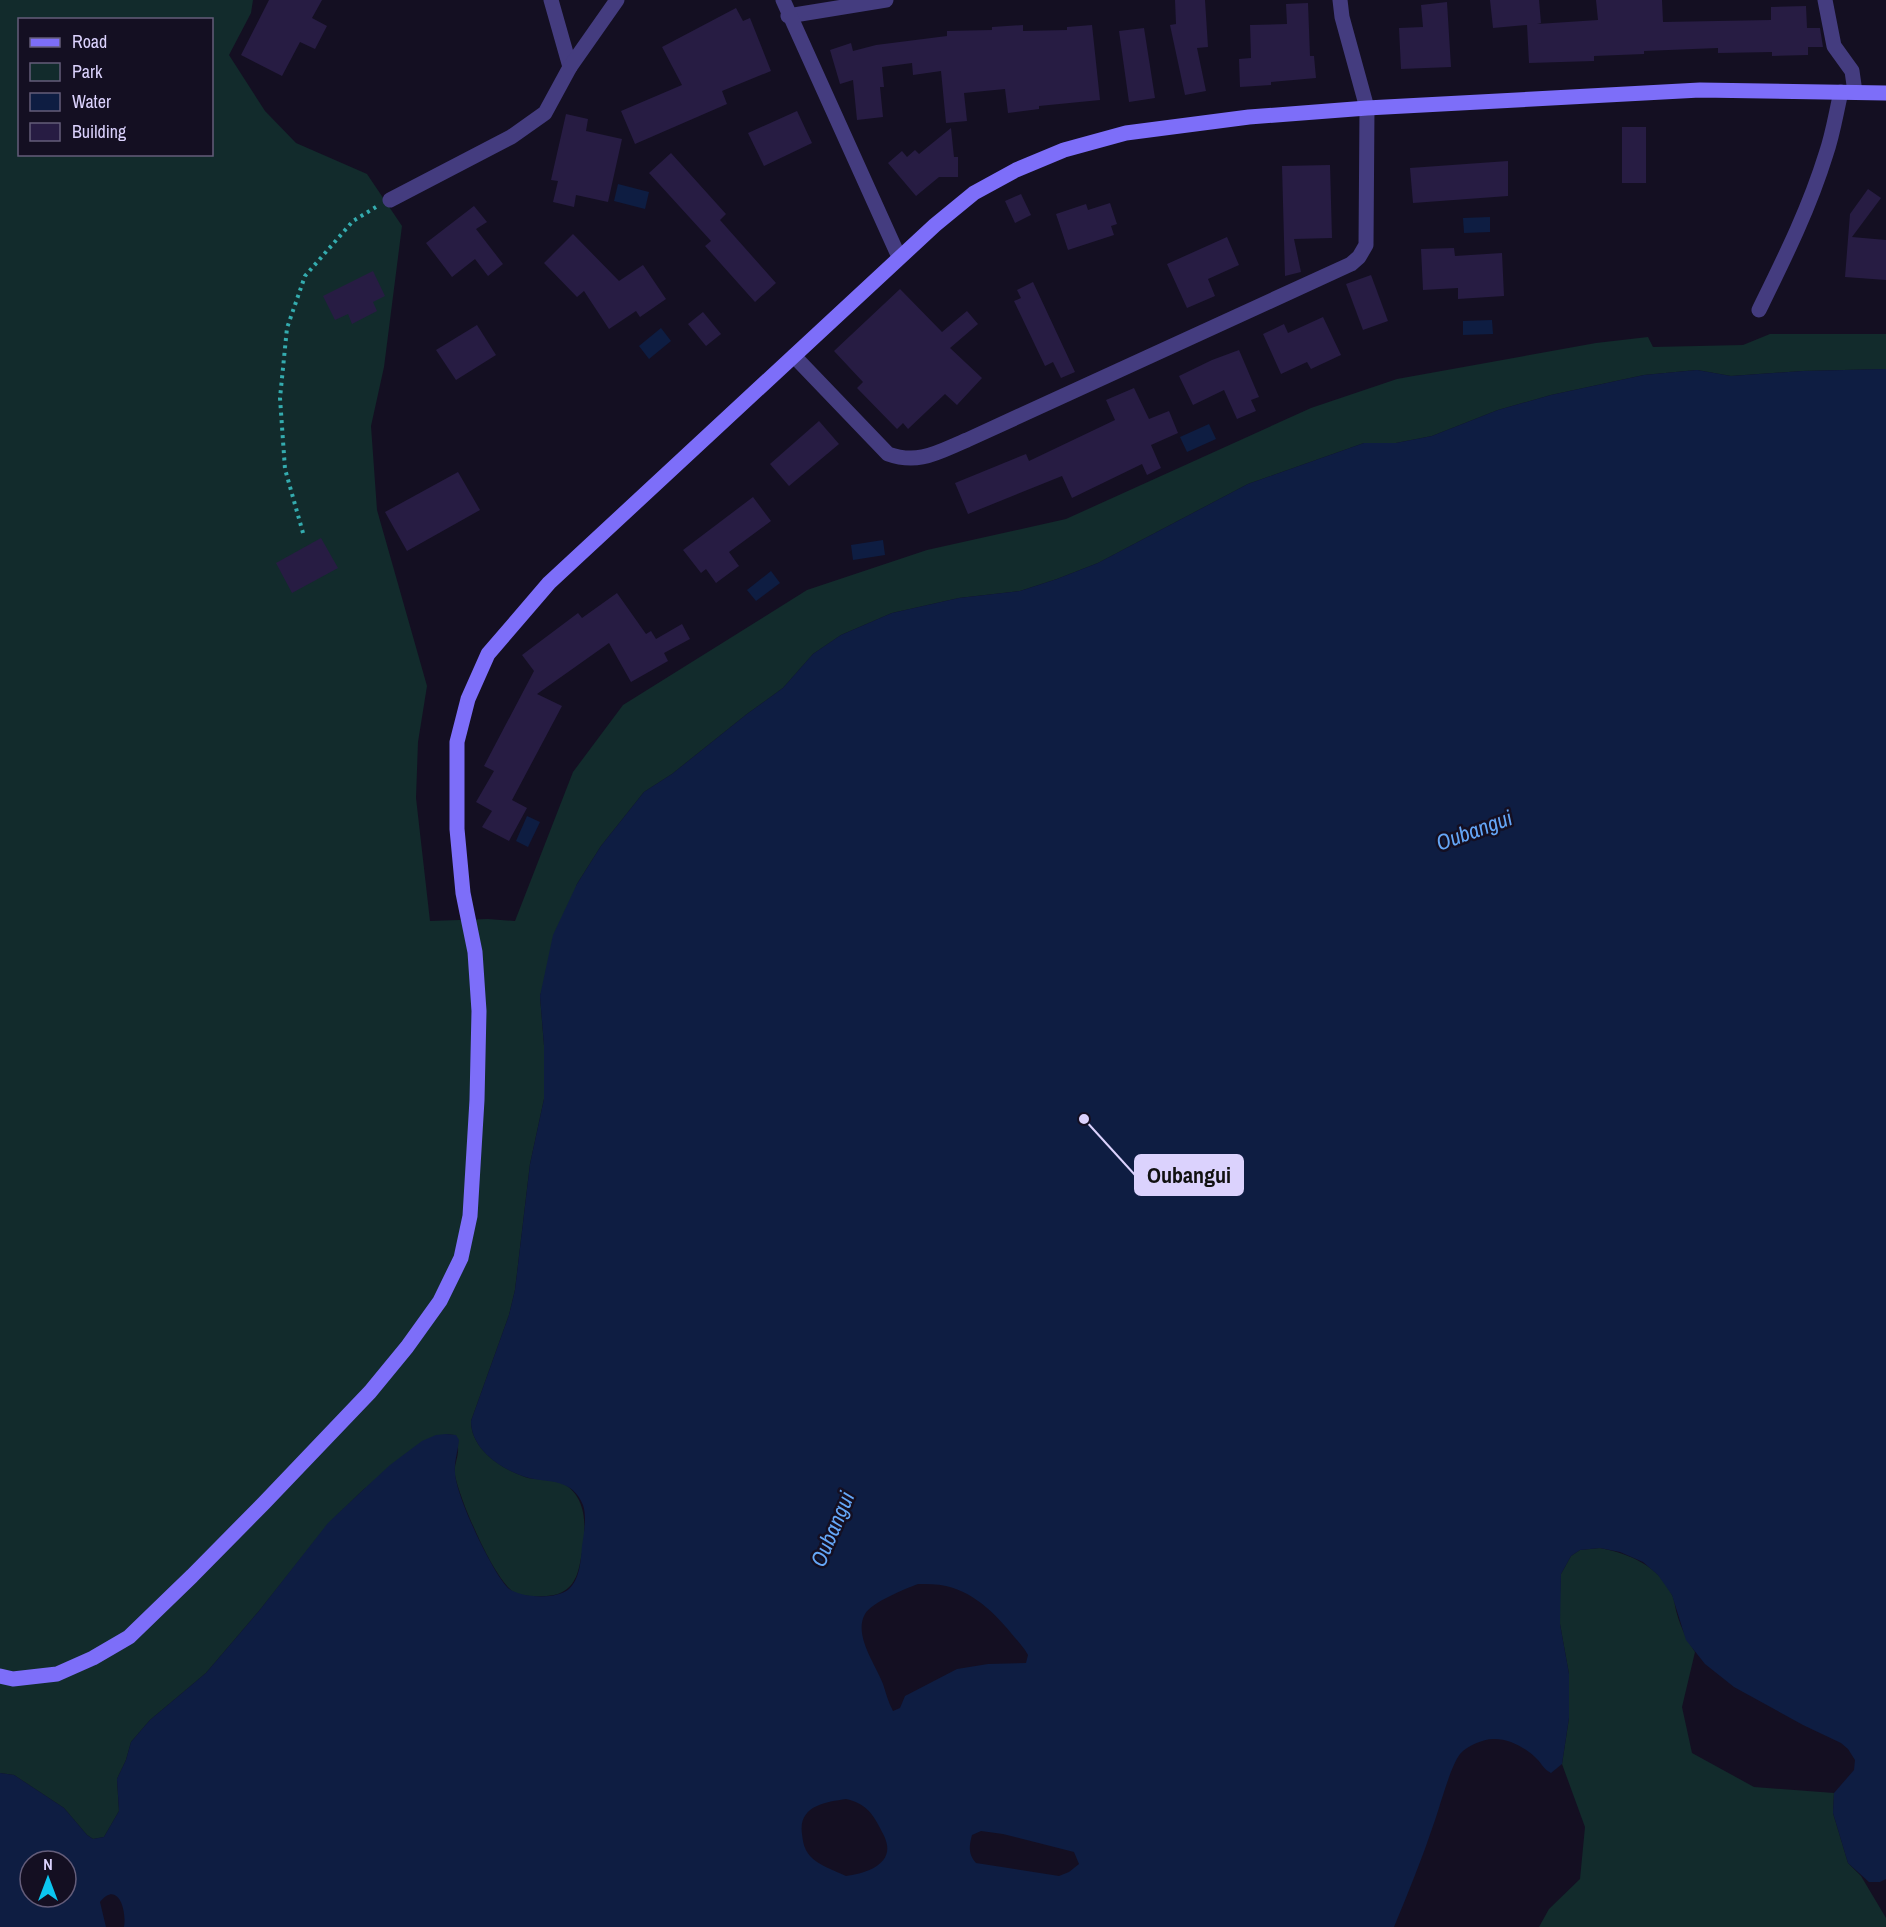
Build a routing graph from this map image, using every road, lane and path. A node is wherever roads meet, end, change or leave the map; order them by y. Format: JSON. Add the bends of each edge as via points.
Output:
{"nodes":[{"id":1,"x":551,"y":0,"type":"edge"},
{"id":2,"x":617,"y":0,"type":"edge"},
{"id":3,"x":783,"y":0,"type":"edge"},
{"id":4,"x":886,"y":0,"type":"edge"},
{"id":5,"x":1340,"y":0,"type":"edge"},
{"id":6,"x":1825,"y":0,"type":"edge"},
{"id":7,"x":788,"y":16,"type":"junction"},
{"id":8,"x":570,"y":67,"type":"junction"},
{"id":9,"x":1848,"y":92,"type":"junction"},
{"id":10,"x":1886,"y":93,"type":"edge"},
{"id":11,"x":1367,"y":108,"type":"junction"},
{"id":12,"x":390,"y":200,"type":"joint"},
{"id":13,"x":899,"y":257,"type":"junction"},
{"id":14,"x":1759,"y":310,"type":"dead end"},
{"id":15,"x":794,"y":356,"type":"junction"},
{"id":16,"x":303,"y":533,"type":"dead end"},
{"id":17,"x":0,"y":1676,"type":"edge"}],
"edges":[{"from":1,"to":8,"type":"street"},
{"from":2,"to":8,"type":"street"},
{"from":3,"to":7,"type":"street"},
{"from":4,"to":7,"type":"street"},
{"from":5,"to":11,"type":"street"},
{"from":6,"to":9,"type":"street","via":[[1834,46],[1852,71]]},
{"from":7,"to":13,"type":"street"},
{"from":8,"to":12,"type":"street","via":[[546,113],[511,137]]},
{"from":9,"to":10,"type":"main road"},
{"from":9,"to":11,"type":"main road","via":[[1700,90]]},
{"from":9,"to":14,"type":"street","via":[[1793,242]]},
{"from":11,"to":13,"type":"main road","via":[[1249,117],[1126,133],[1064,150],[974,193]]},
{"from":11,"to":15,"type":"street","via":[[1366,244],[1351,264],[967,440],[920,459],[888,454]]},
{"from":12,"to":16,"type":"path","via":[[353,221],[305,276],[287,328],[280,398],[285,469]]},
{"from":13,"to":15,"type":"main road"},
{"from":15,"to":17,"type":"main road","via":[[549,583],[488,654],[468,699],[457,742],[456,780],[463,893],[475,952],[479,1011],[476,1111],[470,1216],[461,1258],[440,1301],[370,1392],[129,1637],[57,1674],[12,1679]]}]}
